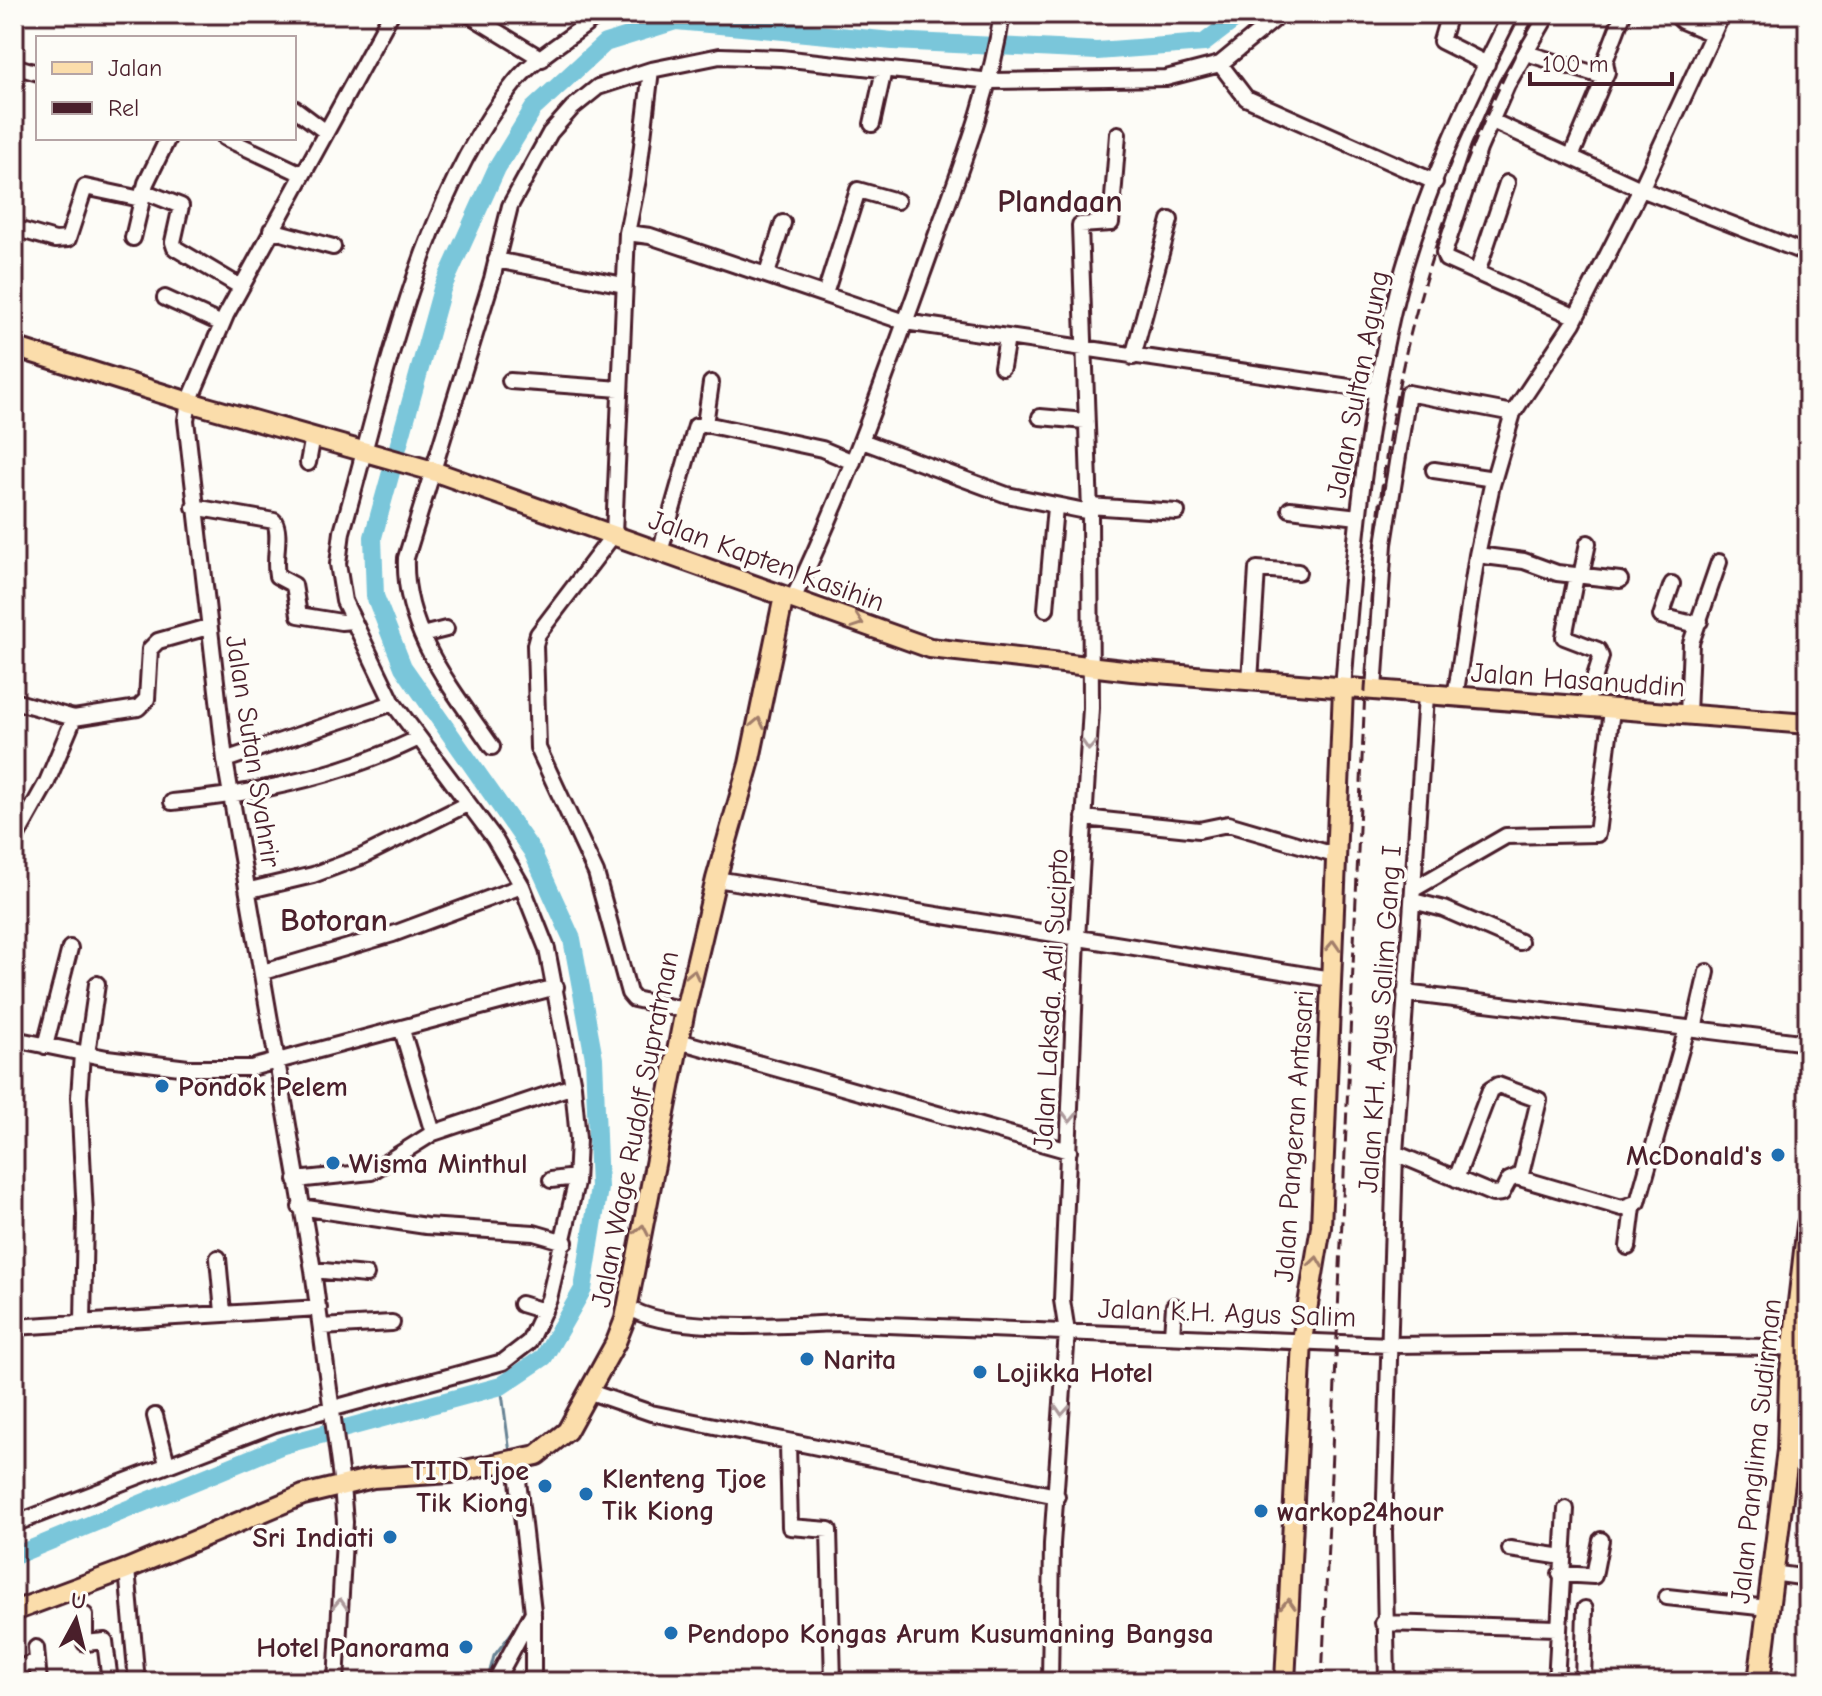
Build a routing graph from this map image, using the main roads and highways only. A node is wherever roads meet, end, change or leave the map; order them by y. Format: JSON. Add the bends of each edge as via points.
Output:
{"nodes":[{"id":1,"x":14,"y":347,"type":"edge"},
{"id":2,"x":789,"y":598,"type":"junction"},
{"id":3,"x":1343,"y":689,"type":"junction"},
{"id":4,"x":1808,"y":724,"type":"edge"},
{"id":5,"x":1808,"y":1225,"type":"edge"},
{"id":6,"x":1801,"y":1347,"type":"edge"},
{"id":7,"x":14,"y":1611,"type":"edge"},
{"id":8,"x":1285,"y":1682,"type":"edge"},
{"id":9,"x":1759,"y":1682,"type":"edge"}],
"edges":[{"from":1,"to":2,"type":"main road","name":"Jalan Kapten Kasihin","via":[[431,471]]},
{"from":2,"to":3,"type":"main road","name":"Jalan Kapten Kasihin","one_way":true,"via":[[930,648]]},
{"from":7,"to":2,"type":"main road","name":"Jalan Wage Rudolf Supratman","one_way":true,"via":[[303,1495],[373,1478],[516,1463],[559,1439],[622,1331],[685,1010]]},
{"from":3,"to":4,"type":"main road","name":"Jalan Hasanuddin"},
{"from":8,"to":3,"type":"main road","name":"Jalan Pangeran Antasari","one_way":true,"via":[[1302,1340],[1321,1227]]},
{"from":5,"to":6,"type":"highway","name":"Jalan Panglima Sudirman"},
{"from":6,"to":9,"type":"highway","name":"Jalan Panglima Sudirman"}]}
